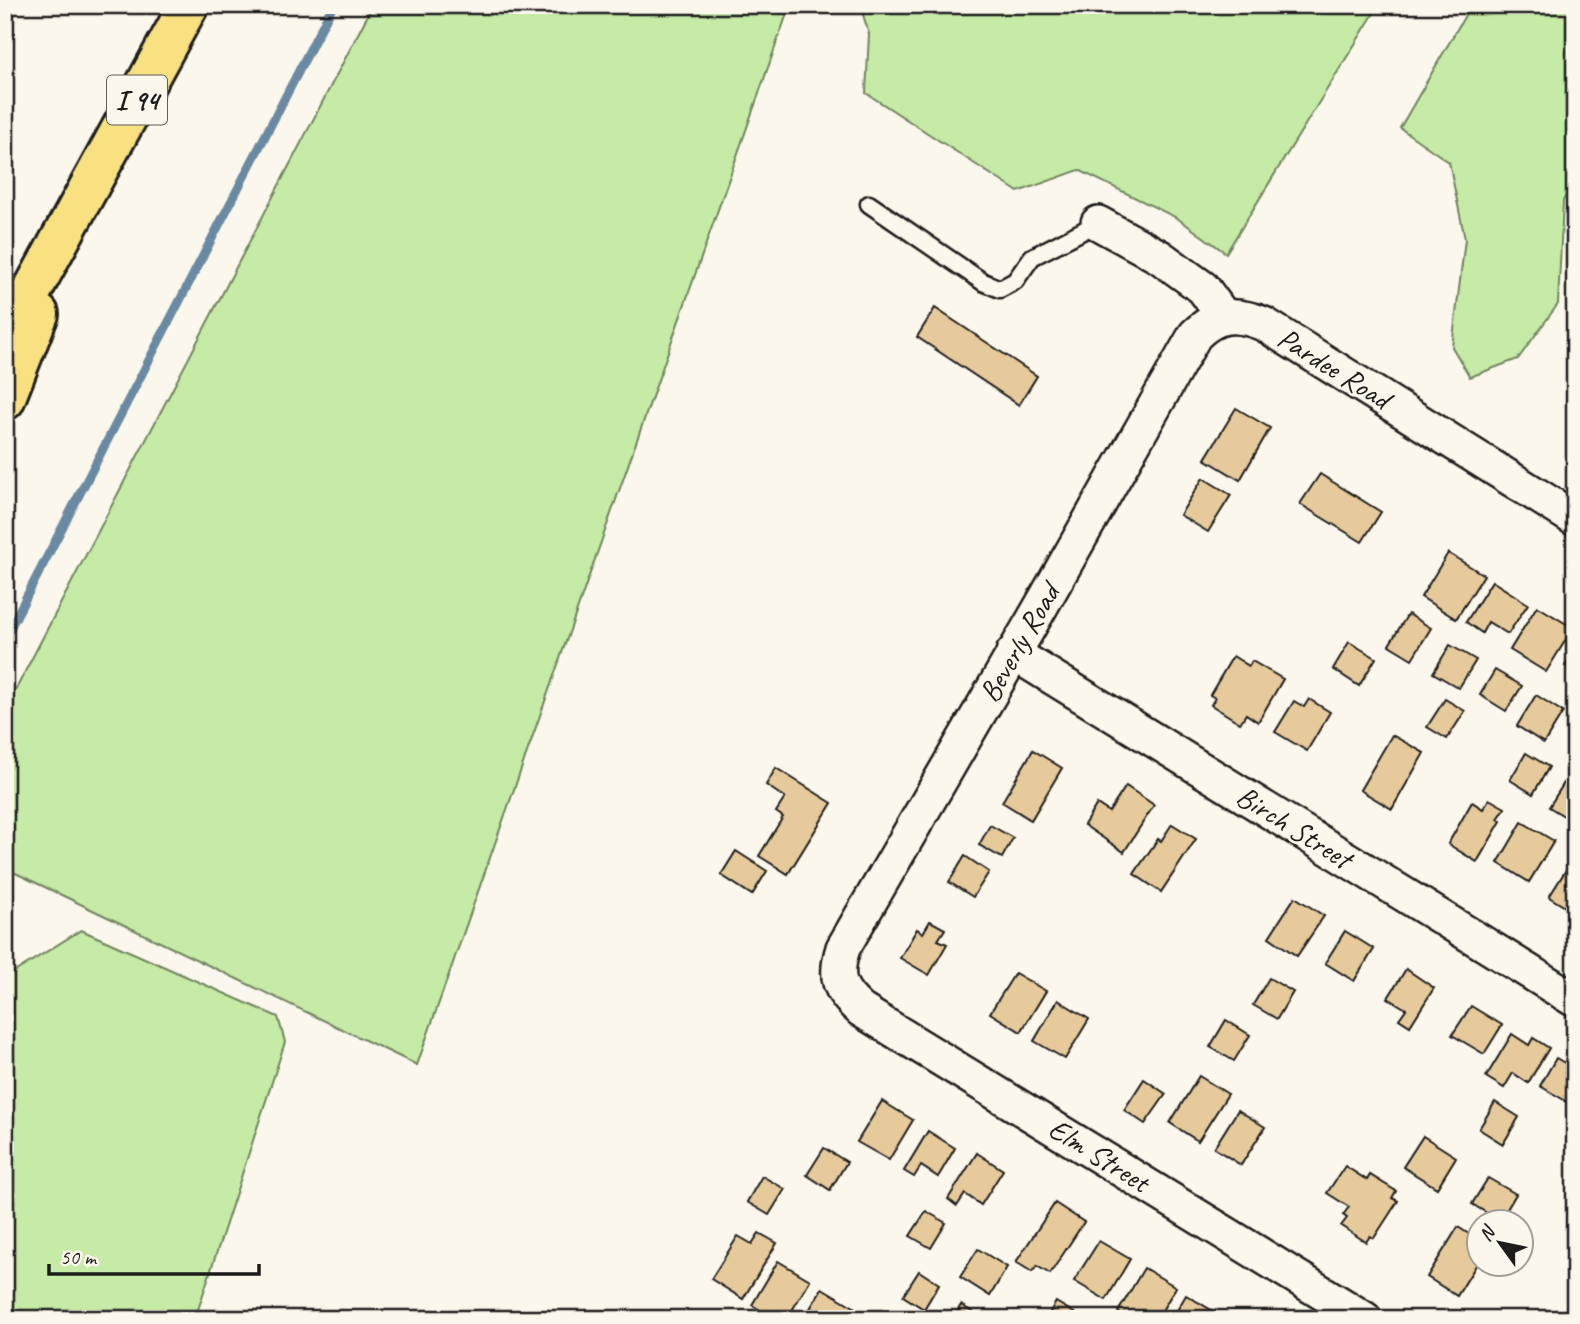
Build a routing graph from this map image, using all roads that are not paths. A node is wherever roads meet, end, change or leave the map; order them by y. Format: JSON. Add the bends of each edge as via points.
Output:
{"nodes":[{"id":1,"x":190,"y":5,"type":"edge"},
{"id":2,"x":85,"y":195,"type":"junction"},
{"id":3,"x":869,"y":204,"type":"dead end"},
{"id":4,"x":1098,"y":223,"type":"joint"},
{"id":5,"x":1224,"y":317,"type":"junction"},
{"id":6,"x":5,"y":340,"type":"edge"},
{"id":7,"x":5,"y":400,"type":"edge"},
{"id":8,"x":1575,"y":519,"type":"edge"},
{"id":9,"x":1013,"y":653,"type":"junction"},
{"id":10,"x":840,"y":984,"type":"joint"},
{"id":11,"x":1575,"y":1000,"type":"edge"},
{"id":12,"x":1365,"y":1319,"type":"edge"}],
"edges":[{"from":1,"to":2,"type":"highway","number":"I 94"},
{"from":2,"to":6,"type":"highway","number":"I 94"},
{"from":2,"to":7,"type":"highway"},
{"from":3,"to":4,"type":"lane","via":[[982,282],[1000,289],[1016,281],[1032,257]]},
{"from":4,"to":5,"type":"street","via":[[1160,257],[1203,288]]},
{"from":5,"to":8,"type":"street","name":"Pardee Road","via":[[1245,316],[1264,324]]},
{"from":5,"to":9,"type":"street","name":"Beverly Road","via":[[1195,335]]},
{"from":9,"to":10,"type":"street","name":"Beverly Road","via":[[843,947]]},
{"from":9,"to":11,"type":"street","name":"Birch Street"},
{"from":10,"to":12,"type":"street","name":"Elm Street","via":[[861,1010]]}]}
